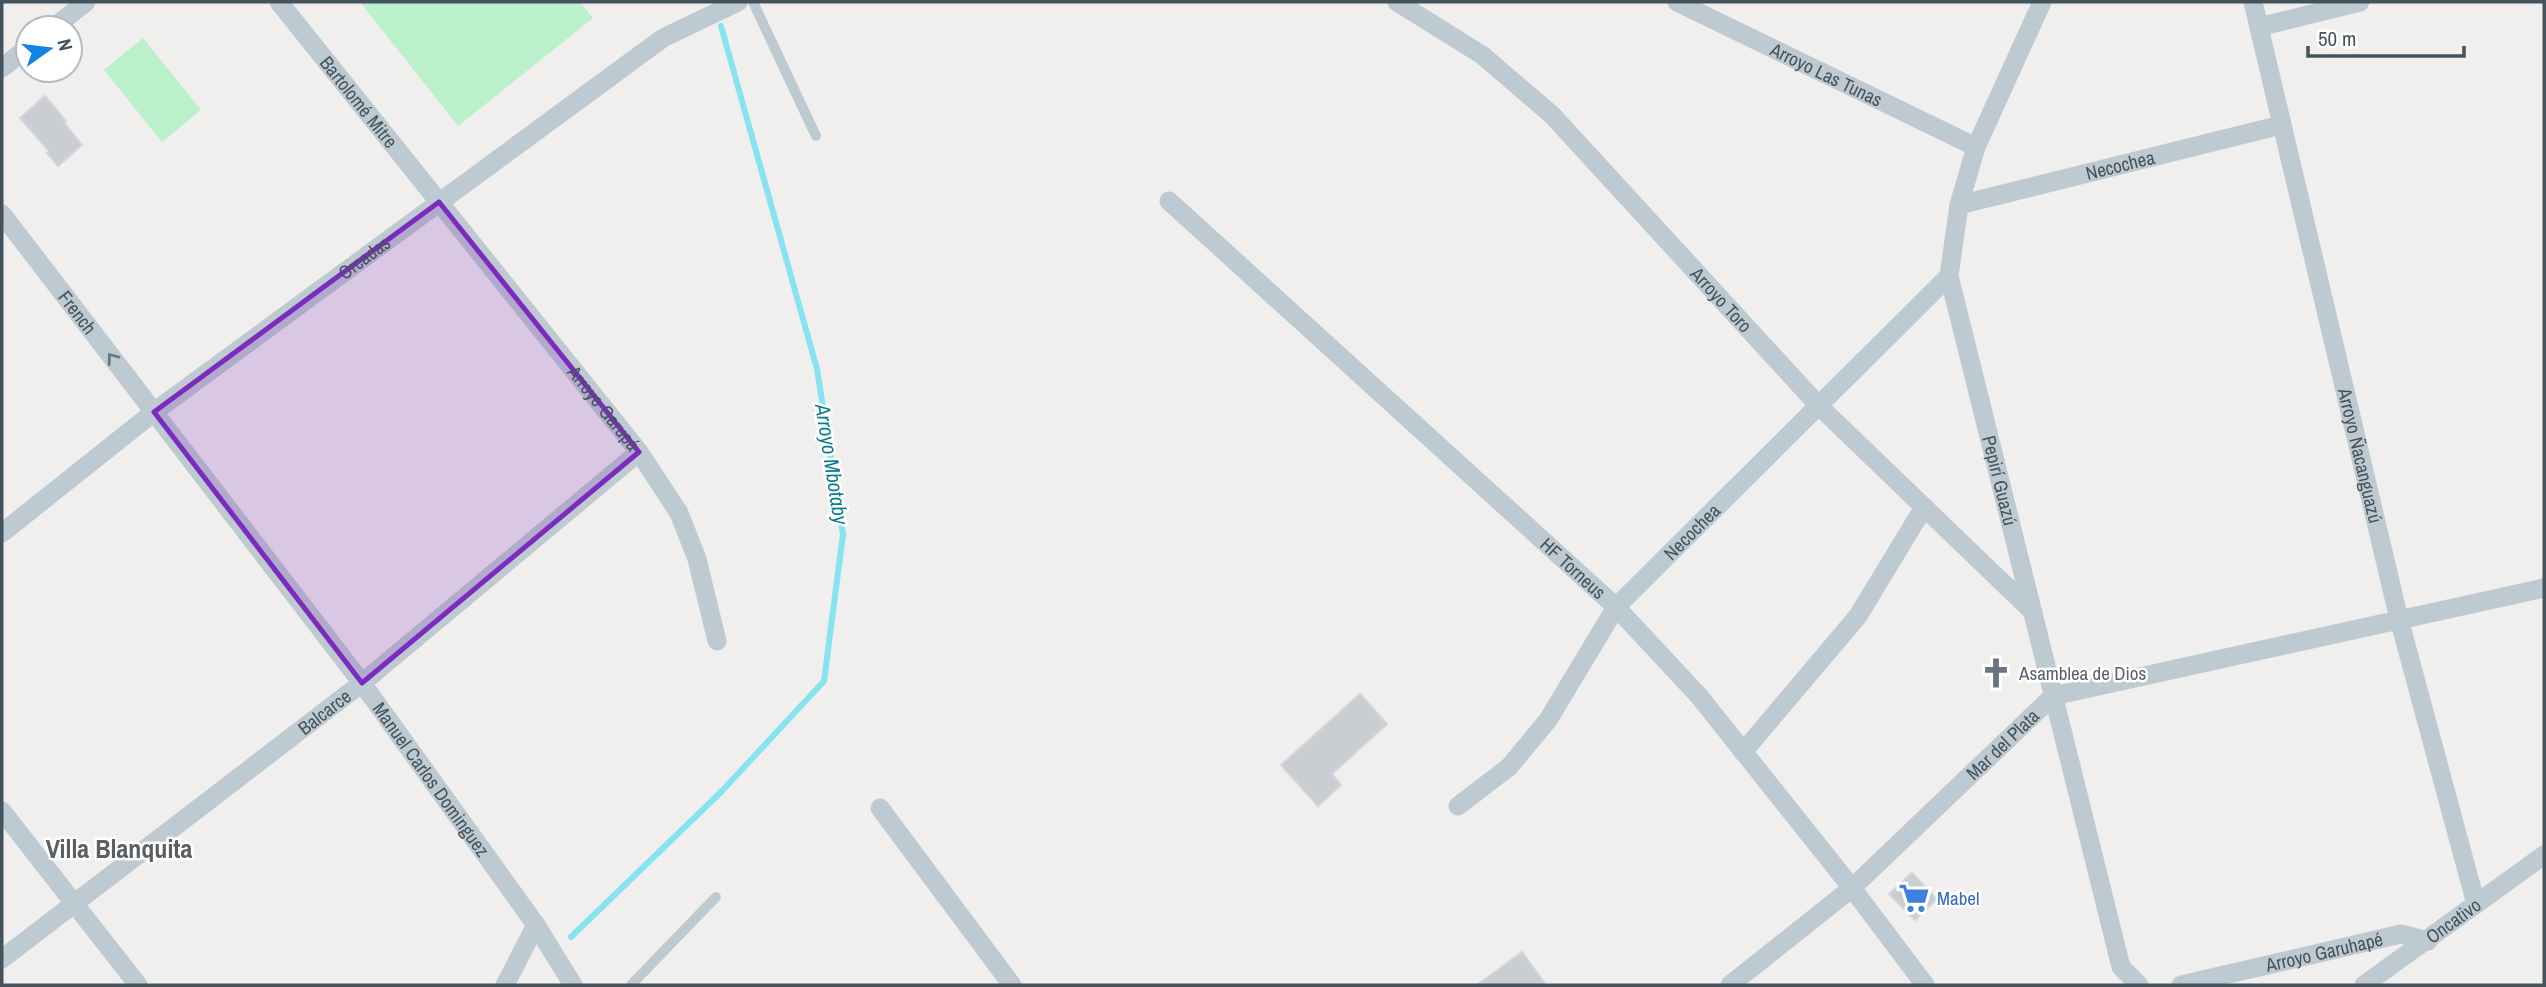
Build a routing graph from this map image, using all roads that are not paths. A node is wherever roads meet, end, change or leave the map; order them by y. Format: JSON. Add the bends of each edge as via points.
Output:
{"nodes":[{"id":1,"x":86,"y":2,"type":"edge"},
{"id":2,"x":279,"y":2,"type":"edge"},
{"id":3,"x":738,"y":2,"type":"edge"},
{"id":4,"x":752,"y":2,"type":"edge"},
{"id":5,"x":1397,"y":2,"type":"edge"},
{"id":6,"x":1677,"y":2,"type":"edge"},
{"id":7,"x":2042,"y":2,"type":"edge"},
{"id":8,"x":2253,"y":2,"type":"edge"},
{"id":9,"x":2360,"y":2,"type":"edge"},
{"id":10,"x":71,"y":14,"type":"edge"},
{"id":11,"x":2259,"y":27,"type":"junction"},
{"id":12,"x":2281,"y":125,"type":"junction"},
{"id":13,"x":817,"y":136,"type":"dead end"},
{"id":14,"x":1976,"y":147,"type":"junction"},
{"id":15,"x":1170,"y":201,"type":"dead end"},
{"id":16,"x":439,"y":202,"type":"junction"},
{"id":17,"x":1959,"y":205,"type":"junction"},
{"id":18,"x":2,"y":214,"type":"edge"},
{"id":19,"x":1949,"y":276,"type":"junction"},
{"id":20,"x":1819,"y":406,"type":"junction"},
{"id":21,"x":154,"y":412,"type":"junction"},
{"id":22,"x":639,"y":452,"type":"junction"},
{"id":23,"x":1924,"y":507,"type":"junction"},
{"id":24,"x":2,"y":533,"type":"edge"},
{"id":25,"x":2544,"y":587,"type":"edge"},
{"id":26,"x":1616,"y":607,"type":"junction"},
{"id":27,"x":2034,"y":613,"type":"junction"},
{"id":28,"x":2399,"y":620,"type":"junction"},
{"id":29,"x":717,"y":641,"type":"dead end"},
{"id":30,"x":362,"y":683,"type":"junction"},
{"id":31,"x":2053,"y":696,"type":"junction"},
{"id":32,"x":1744,"y":752,"type":"junction"},
{"id":33,"x":1458,"y":806,"type":"dead end"},
{"id":34,"x":880,"y":808,"type":"dead end"},
{"id":35,"x":2,"y":811,"type":"edge"},
{"id":36,"x":2544,"y":855,"type":"edge"},
{"id":37,"x":1852,"y":888,"type":"junction"},
{"id":38,"x":716,"y":897,"type":"dead end"},
{"id":39,"x":2476,"y":904,"type":"junction"},
{"id":40,"x":74,"y":905,"type":"junction"},
{"id":41,"x":536,"y":925,"type":"junction"},
{"id":42,"x":2428,"y":941,"type":"junction"},
{"id":43,"x":2,"y":959,"type":"edge"},
{"id":44,"x":2372,"y":983,"type":"edge"},
{"id":45,"x":138,"y":985,"type":"edge"},
{"id":46,"x":505,"y":985,"type":"edge"},
{"id":47,"x":573,"y":985,"type":"edge"},
{"id":48,"x":631,"y":985,"type":"edge"},
{"id":49,"x":1012,"y":985,"type":"edge"},
{"id":50,"x":1730,"y":985,"type":"edge"},
{"id":51,"x":1925,"y":985,"type":"edge"},
{"id":52,"x":2139,"y":985,"type":"edge"},
{"id":53,"x":2181,"y":985,"type":"edge"}],
"edges":[{"from":1,"to":10,"type":"street"},
{"from":2,"to":16,"type":"street","name":"Bartolomé Mitre"},
{"from":3,"to":16,"type":"street","name":"Orcadas","via":[[663,38]]},
{"from":4,"to":13,"type":"lane"},
{"from":5,"to":20,"type":"street","name":"Arroyo Toro","via":[[1482,55],[1552,115]]},
{"from":6,"to":14,"type":"street","name":"Arroyo Las Tunas"},
{"from":7,"to":14,"type":"street","name":"Pepirí Guazú"},
{"from":8,"to":11,"type":"street","name":"Arroyo Ñacanguazú"},
{"from":9,"to":11,"type":"street"},
{"from":11,"to":12,"type":"street","name":"Arroyo Ñacanguazú"},
{"from":12,"to":17,"type":"street","name":"Necochea"},
{"from":12,"to":28,"type":"street","name":"Arroyo Ñacanguazú"},
{"from":14,"to":17,"type":"street","name":"Pepirí Guazú"},
{"from":15,"to":26,"type":"street","name":"HF Torneus"},
{"from":16,"to":21,"type":"street","name":"Orcadas"},
{"from":16,"to":22,"type":"street","name":"Arroyo Garupá"},
{"from":17,"to":19,"type":"street","name":"Pepirí Guazú"},
{"from":21,"to":18,"type":"street","name":"French","one_way":true},
{"from":19,"to":20,"type":"street","name":"Necochea"},
{"from":19,"to":27,"type":"street","name":"Pepirí Guazú"},
{"from":20,"to":23,"type":"street","name":"Arroyo Toro"},
{"from":20,"to":26,"type":"street","name":"Necochea"},
{"from":21,"to":24,"type":"street","name":"Orcadas"},
{"from":21,"to":30,"type":"street","name":"Manuel Carlos Dominguez"},
{"from":22,"to":29,"type":"street","name":"Arroyo Garupá","via":[[678,513],[697,559]]},
{"from":22,"to":30,"type":"street","name":"Balcarce"},
{"from":23,"to":27,"type":"street","name":"Arroyo Toro"},
{"from":23,"to":32,"type":"street","via":[[1858,616]]},
{"from":25,"to":28,"type":"street","name":"Mar del Plata"},
{"from":26,"to":32,"type":"street","name":"HF Torneus"},
{"from":26,"to":33,"type":"street","name":"Necochea","via":[[1548,720],[1509,766]]},
{"from":27,"to":31,"type":"street","name":"Pepirí Guazú"},
{"from":28,"to":31,"type":"street","name":"Mar del Plata"},
{"from":28,"to":39,"type":"street","name":"Arroyo Ñacanguazú"},
{"from":30,"to":40,"type":"street","name":"Balcarce"},
{"from":30,"to":41,"type":"street","name":"Manuel Carlos Dominguez"},
{"from":31,"to":37,"type":"street","name":"Mar del Plata"},
{"from":31,"to":52,"type":"street","name":"Pepirí Guazú","via":[[2121,967]]},
{"from":32,"to":37,"type":"street","name":"HF Torneus"},
{"from":34,"to":49,"type":"street"},
{"from":35,"to":40,"type":"street"},
{"from":36,"to":39,"type":"street","name":"Oncativo"},
{"from":37,"to":50,"type":"street","name":"Mar del Plata"},
{"from":37,"to":51,"type":"street","name":"HF Torneus"},
{"from":38,"to":48,"type":"lane"},
{"from":39,"to":42,"type":"street","name":"Oncativo"},
{"from":40,"to":43,"type":"street","name":"Balcarce"},
{"from":40,"to":45,"type":"street"},
{"from":41,"to":46,"type":"street"},
{"from":41,"to":47,"type":"street","name":"Manuel Carlos Dominguez"},
{"from":42,"to":44,"type":"street","name":"Oncativo"},
{"from":42,"to":53,"type":"street","name":"Arroyo Garuhapé","via":[[2401,934]]}]}
